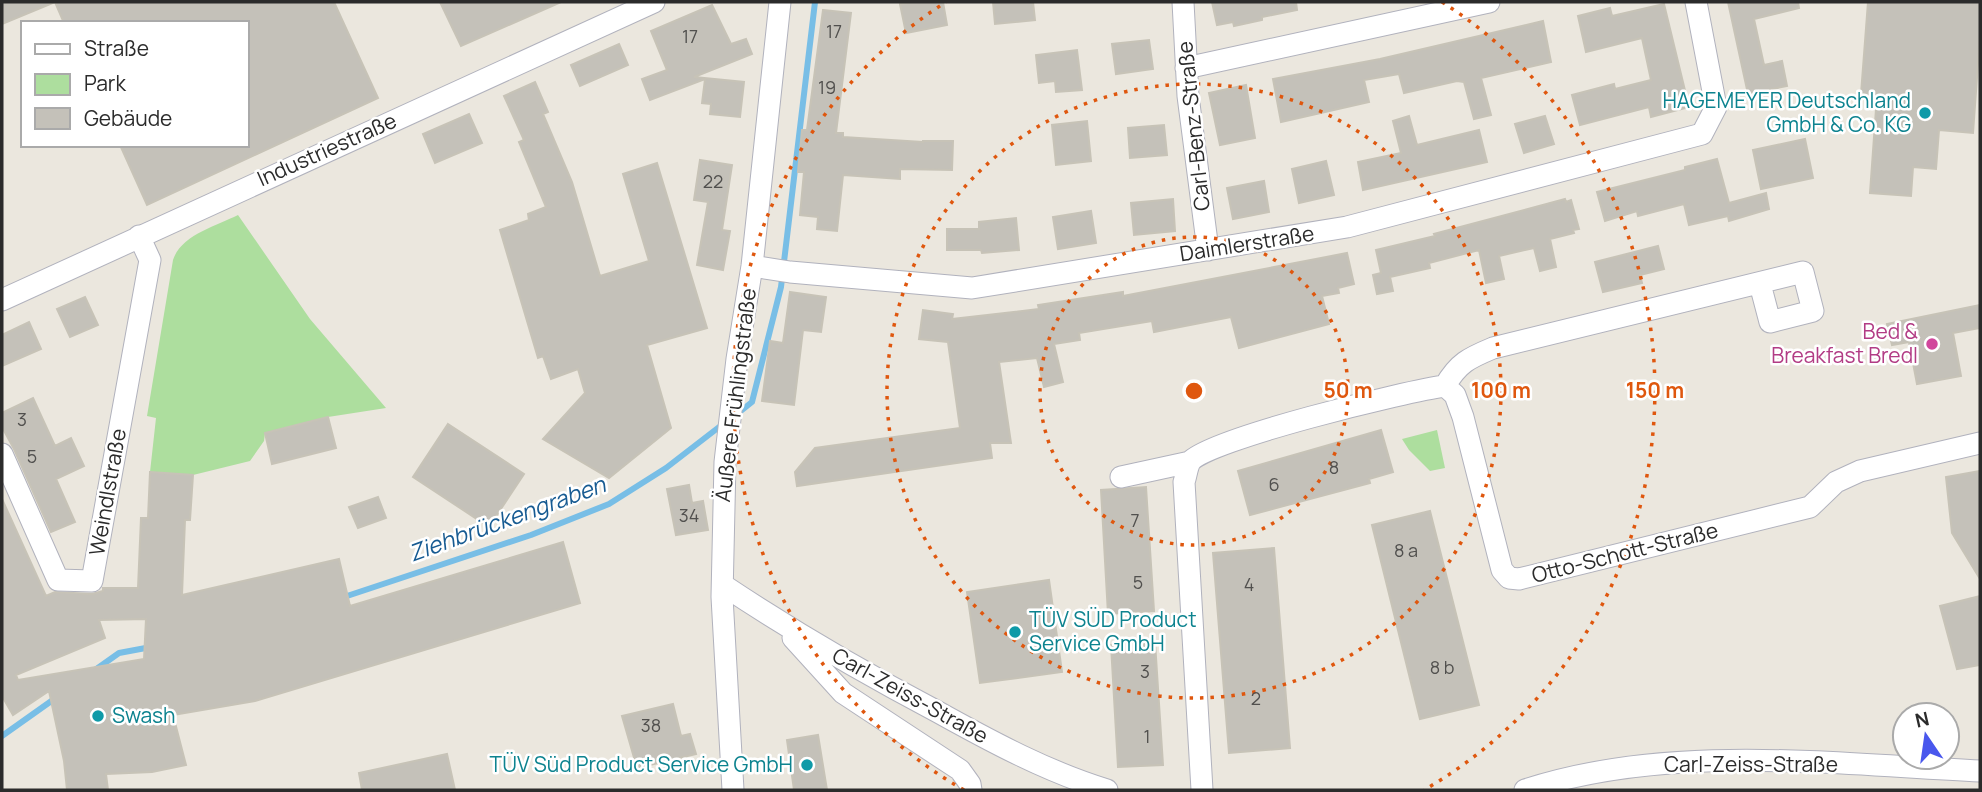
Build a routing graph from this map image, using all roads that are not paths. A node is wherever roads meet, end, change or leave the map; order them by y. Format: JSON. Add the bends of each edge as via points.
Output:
{"nodes":[{"id":1,"x":654,"y":2,"type":"edge"},
{"id":2,"x":780,"y":2,"type":"edge"},
{"id":3,"x":1183,"y":2,"type":"edge"},
{"id":4,"x":1489,"y":2,"type":"edge"},
{"id":5,"x":1696,"y":2,"type":"edge"},
{"id":6,"x":617,"y":9,"type":"edge"},
{"id":7,"x":1186,"y":68,"type":"junction"},
{"id":8,"x":139,"y":236,"type":"junction"},
{"id":9,"x":1208,"y":250,"type":"junction"},
{"id":10,"x":752,"y":266,"type":"junction"},
{"id":11,"x":1760,"y":284,"type":"dead end"},
{"id":12,"x":2,"y":299,"type":"edge"},
{"id":13,"x":1445,"y":386,"type":"junction"},
{"id":14,"x":1980,"y":443,"type":"edge"},
{"id":15,"x":2,"y":454,"type":"edge"},
{"id":16,"x":1190,"y":462,"type":"junction"},
{"id":17,"x":1121,"y":477,"type":"dead end"},
{"id":18,"x":723,"y":585,"type":"junction"},
{"id":19,"x":778,"y":621,"type":"junction"},
{"id":20,"x":1980,"y":771,"type":"edge"},
{"id":21,"x":733,"y":790,"type":"edge"},
{"id":22,"x":971,"y":790,"type":"edge"},
{"id":23,"x":1107,"y":790,"type":"edge"},
{"id":24,"x":1202,"y":790,"type":"edge"},
{"id":25,"x":1525,"y":790,"type":"edge"}],
"edges":[{"from":1,"to":6,"type":"street","name":"Industriestraße"},
{"from":2,"to":10,"type":"street","name":"Äußere Frühlingstraße"},
{"from":3,"to":7,"type":"street","name":"Carl-Benz-Straße"},
{"from":4,"to":7,"type":"street"},
{"from":5,"to":9,"type":"street","name":"Daimlerstraße","via":[[1716,107],[1702,134],[1346,227]]},
{"from":6,"to":8,"type":"street","name":"Industriestraße"},
{"from":7,"to":9,"type":"street","name":"Carl-Benz-Straße"},
{"from":8,"to":12,"type":"street","name":"Industriestraße"},
{"from":8,"to":15,"type":"street","name":"Weindlstraße","via":[[150,260],[92,581],[58,580]]},
{"from":9,"to":10,"type":"street","name":"Daimlerstraße","via":[[972,288]]},
{"from":10,"to":18,"type":"street","name":"Äußere Frühlingstraße","via":[[728,446]]},
{"from":11,"to":13,"type":"street","via":[[1493,348],[1455,368]]},
{"from":13,"to":14,"type":"street","name":"Otto-Schott-Straße","via":[[1455,395],[1463,416],[1496,552],[1509,578],[1810,508],[1836,482],[1860,471]]},
{"from":13,"to":16,"type":"street","via":[[1390,396],[1241,438],[1206,450]]},
{"from":16,"to":17,"type":"street"},
{"from":16,"to":24,"type":"street","via":[[1184,482]]},
{"from":18,"to":19,"type":"street","name":"Carl-Zeiss-Straße"},
{"from":18,"to":21,"type":"street","name":"Äußere Frühlingstraße"},
{"from":19,"to":22,"type":"street","via":[[843,693],[960,770]]},
{"from":19,"to":23,"type":"street","name":"Carl-Zeiss-Straße","via":[[991,741]]},
{"from":20,"to":25,"type":"street","name":"Carl-Zeiss-Straße","via":[[1690,761],[1599,772]]}]}
